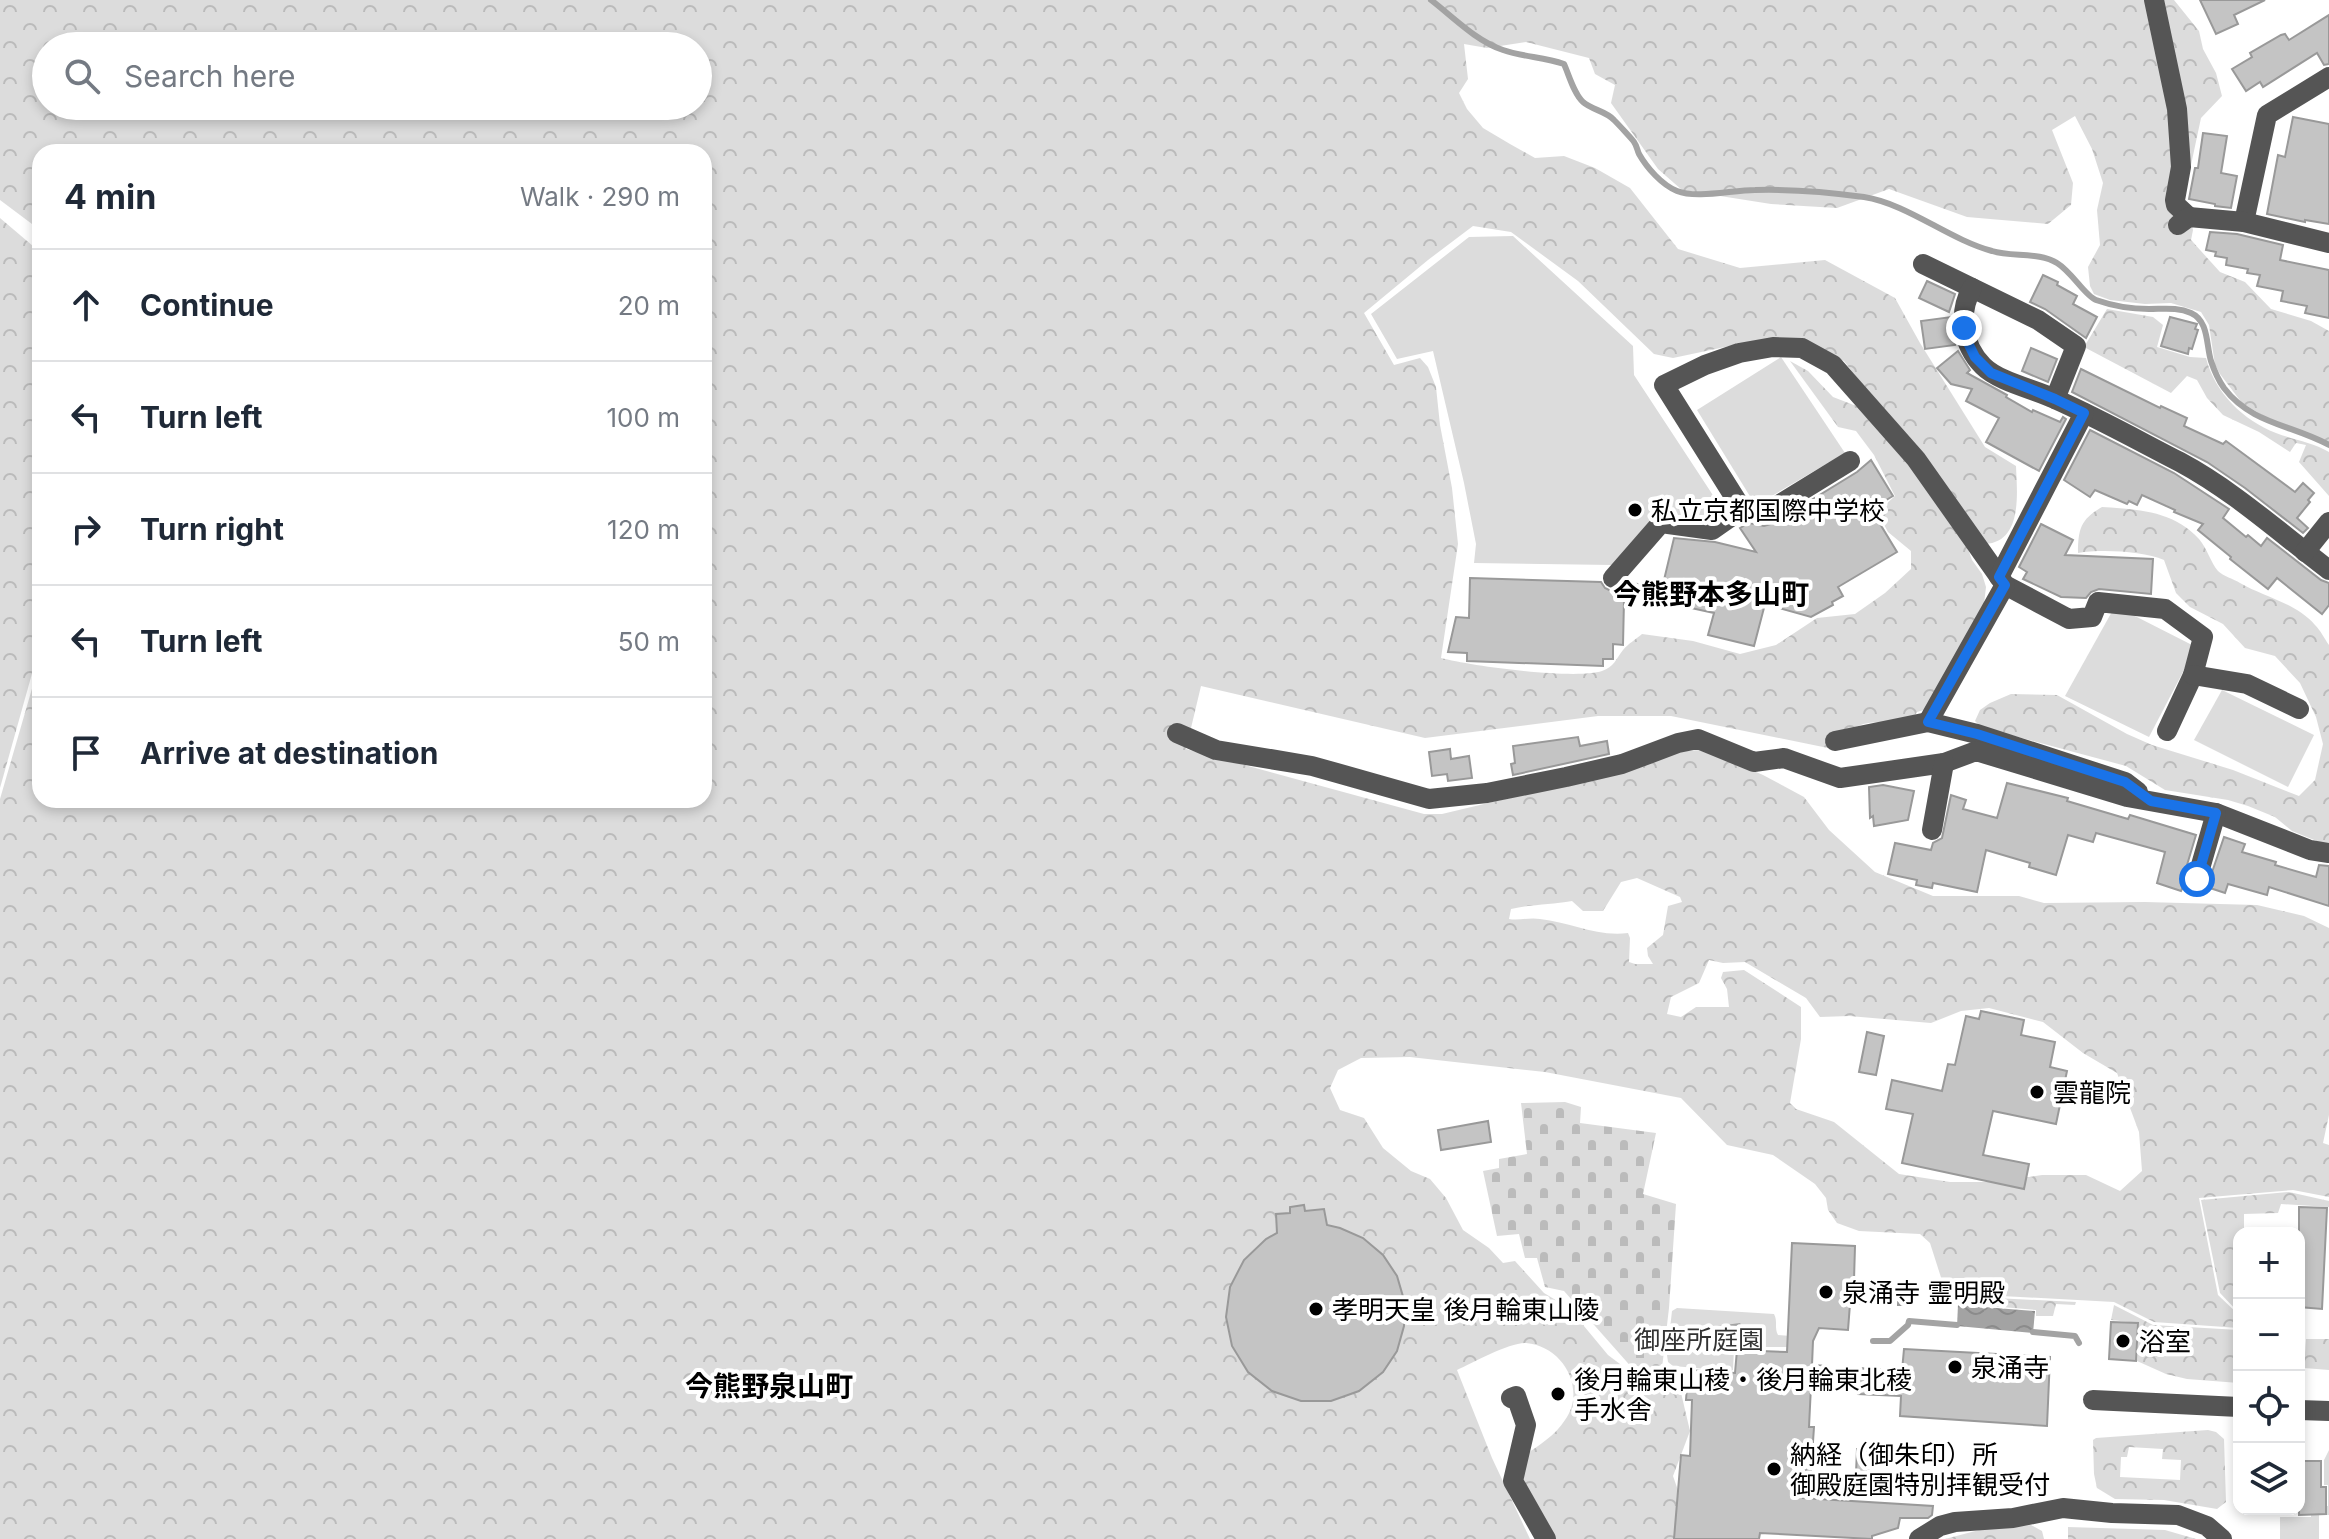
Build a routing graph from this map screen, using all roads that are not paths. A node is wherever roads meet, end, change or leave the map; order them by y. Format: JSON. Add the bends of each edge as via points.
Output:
{"nodes":[{"id":1,"x":2154,"y":0,"type":"edge"},
{"id":2,"x":2329,"y":77,"type":"edge"},
{"id":3,"x":2244,"y":222,"type":"junction"},
{"id":4,"x":2329,"y":243,"type":"edge"},
{"id":5,"x":1923,"y":264,"type":"dead end"},
{"id":6,"x":1972,"y":288,"type":"junction"},
{"id":7,"x":2055,"y":399,"type":"junction"},
{"id":8,"x":2084,"y":413,"type":"junction"},
{"id":9,"x":1850,"y":461,"type":"dead end"},
{"id":10,"x":1742,"y":509,"type":"junction"},
{"id":11,"x":2329,"y":522,"type":"edge"},
{"id":12,"x":2305,"y":552,"type":"junction"},
{"id":13,"x":2329,"y":570,"type":"edge"},
{"id":14,"x":1613,"y":578,"type":"dead end"},
{"id":15,"x":2002,"y":581,"type":"junction"},
{"id":16,"x":2193,"y":675,"type":"junction"},
{"id":17,"x":2299,"y":709,"type":"dead end"},
{"id":18,"x":1928,"y":722,"type":"junction"},
{"id":19,"x":2167,"y":731,"type":"dead end"},
{"id":20,"x":1177,"y":733,"type":"dead end"},
{"id":21,"x":1835,"y":741,"type":"dead end"},
{"id":22,"x":1944,"y":763,"type":"junction"},
{"id":23,"x":2151,"y":801,"type":"junction"},
{"id":24,"x":2216,"y":813,"type":"junction"},
{"id":25,"x":1932,"y":830,"type":"dead end"},
{"id":26,"x":2329,"y":853,"type":"edge"},
{"id":27,"x":2197,"y":879,"type":"dead end"},
{"id":28,"x":1511,"y":1398,"type":"dead end"},
{"id":29,"x":2093,"y":1400,"type":"dead end"},
{"id":30,"x":2233,"y":1407,"type":"edge"},
{"id":31,"x":2305,"y":1410,"type":"edge"},
{"id":32,"x":2329,"y":1411,"type":"edge"},
{"id":33,"x":1546,"y":1539,"type":"edge"},
{"id":34,"x":1919,"y":1539,"type":"edge"},
{"id":35,"x":2222,"y":1539,"type":"edge"}],
"edges":[{"from":1,"to":3,"type":"street","via":[[2177,109],[2181,167],[2176,205],[2184,221]]},
{"from":2,"to":3,"type":"street","via":[[2267,115]]},
{"from":3,"to":4,"type":"street"},
{"from":5,"to":6,"type":"street"},
{"from":6,"to":7,"type":"street","via":[[1964,320],[1975,357],[1991,373]]},
{"from":6,"to":7,"type":"street","via":[[2038,320],[2076,346]]},
{"from":7,"to":8,"type":"street"},
{"from":8,"to":12,"type":"street","via":[[2212,480]]},
{"from":8,"to":15,"type":"street"},
{"from":9,"to":10,"type":"street","via":[[1767,512]]},
{"from":10,"to":14,"type":"street","via":[[1712,530],[1661,523]]},
{"from":10,"to":15,"type":"street","via":[[1664,385],[1739,353],[1802,348],[1833,365],[1916,459]]},
{"from":11,"to":12,"type":"street"},
{"from":12,"to":13,"type":"street"},
{"from":15,"to":16,"type":"street","via":[[2069,619],[2092,617],[2098,602],[2165,609],[2203,637]]},
{"from":15,"to":18,"type":"street"},
{"from":16,"to":17,"type":"street","via":[[2276,689]]},
{"from":16,"to":19,"type":"street"},
{"from":18,"to":21,"type":"street"},
{"from":18,"to":23,"type":"street","via":[[2125,782]]},
{"from":20,"to":22,"type":"street","via":[[1216,750],[1312,766],[1429,799],[1566,777],[1698,739],[1754,762],[1784,758],[1840,778]]},
{"from":22,"to":23,"type":"street","via":[[1976,751]]},
{"from":22,"to":25,"type":"street"},
{"from":23,"to":24,"type":"street"},
{"from":24,"to":26,"type":"street"},
{"from":24,"to":27,"type":"street"},
{"from":28,"to":33,"type":"street","via":[[1516,1396],[1526,1425],[1513,1481]]},
{"from":29,"to":30,"type":"street"},
{"from":31,"to":32,"type":"street"},
{"from":34,"to":35,"type":"street","via":[[1955,1522],[2063,1508],[2178,1515],[2207,1526]]}]}
